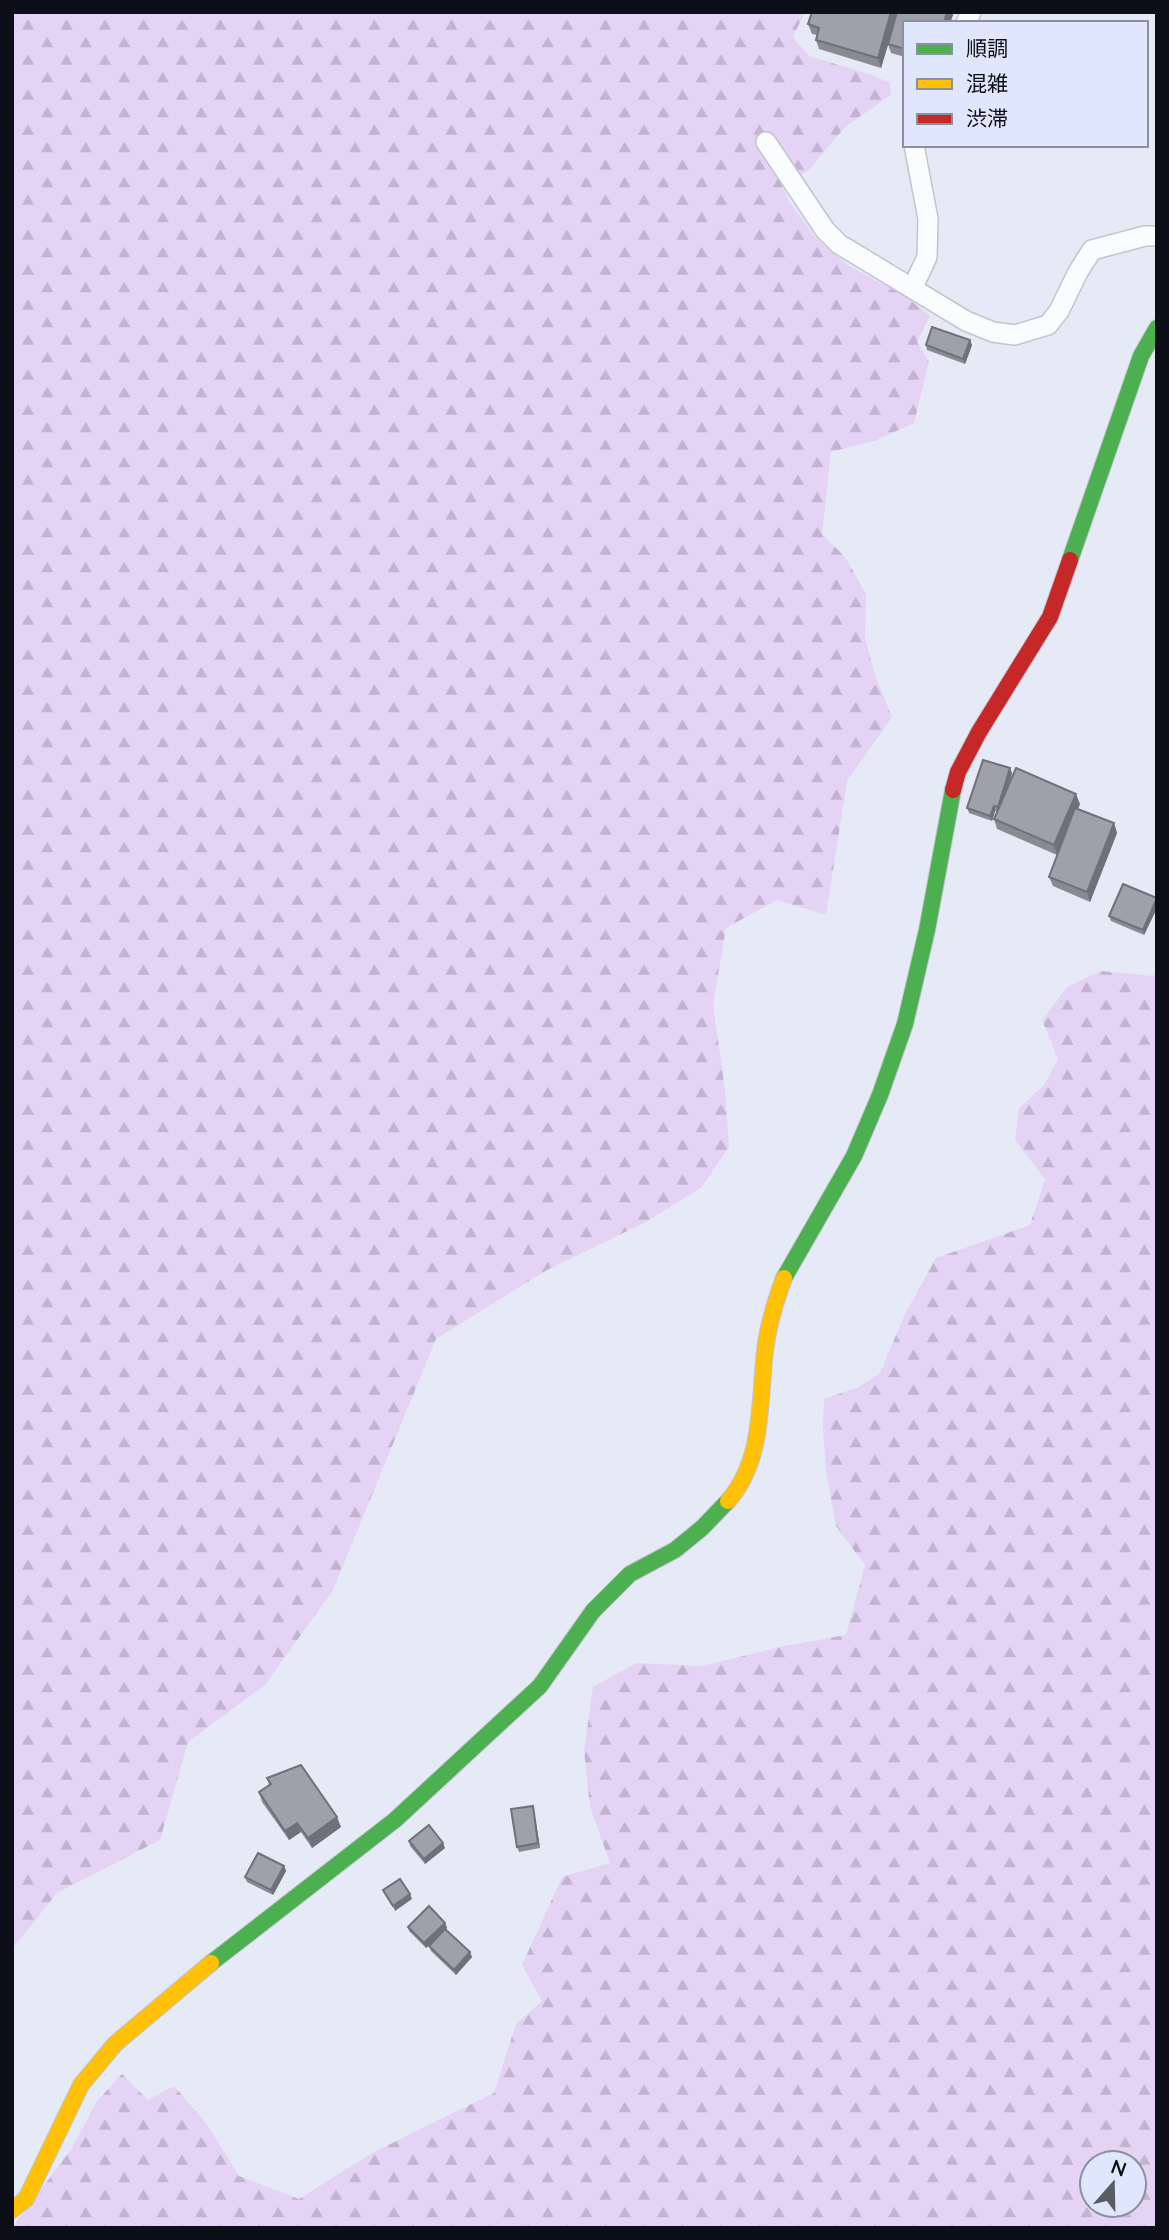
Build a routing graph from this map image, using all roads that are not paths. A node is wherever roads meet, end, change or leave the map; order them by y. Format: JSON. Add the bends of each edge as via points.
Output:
{"nodes":[{"id":1,"x":766,"y":142,"type":"dead end"},
{"id":2,"x":914,"y":147,"type":"edge"},
{"id":3,"x":1157,"y":236,"type":"edge"},
{"id":4,"x":913,"y":287,"type":"junction"},
{"id":5,"x":1157,"y":328,"type":"edge"},
{"id":6,"x":12,"y":2210,"type":"edge"}],
"edges":[{"from":1,"to":4,"type":"lane","via":[[839,244]]},
{"from":2,"to":4,"type":"lane","via":[[928,219],[927,257]]},
{"from":3,"to":4,"type":"lane","via":[[1092,250],[1048,325],[1015,335],[965,321]]},
{"from":5,"to":6,"type":"street","via":[[1141,356],[1050,617],[958,772],[905,1024],[854,1156],[792,1264],[772,1309],[760,1428],[747,1472],[731,1498],[702,1528],[676,1550],[630,1574],[593,1611],[540,1686],[395,1820],[242,1937],[115,2044],[81,2085],[26,2199]]}]}
